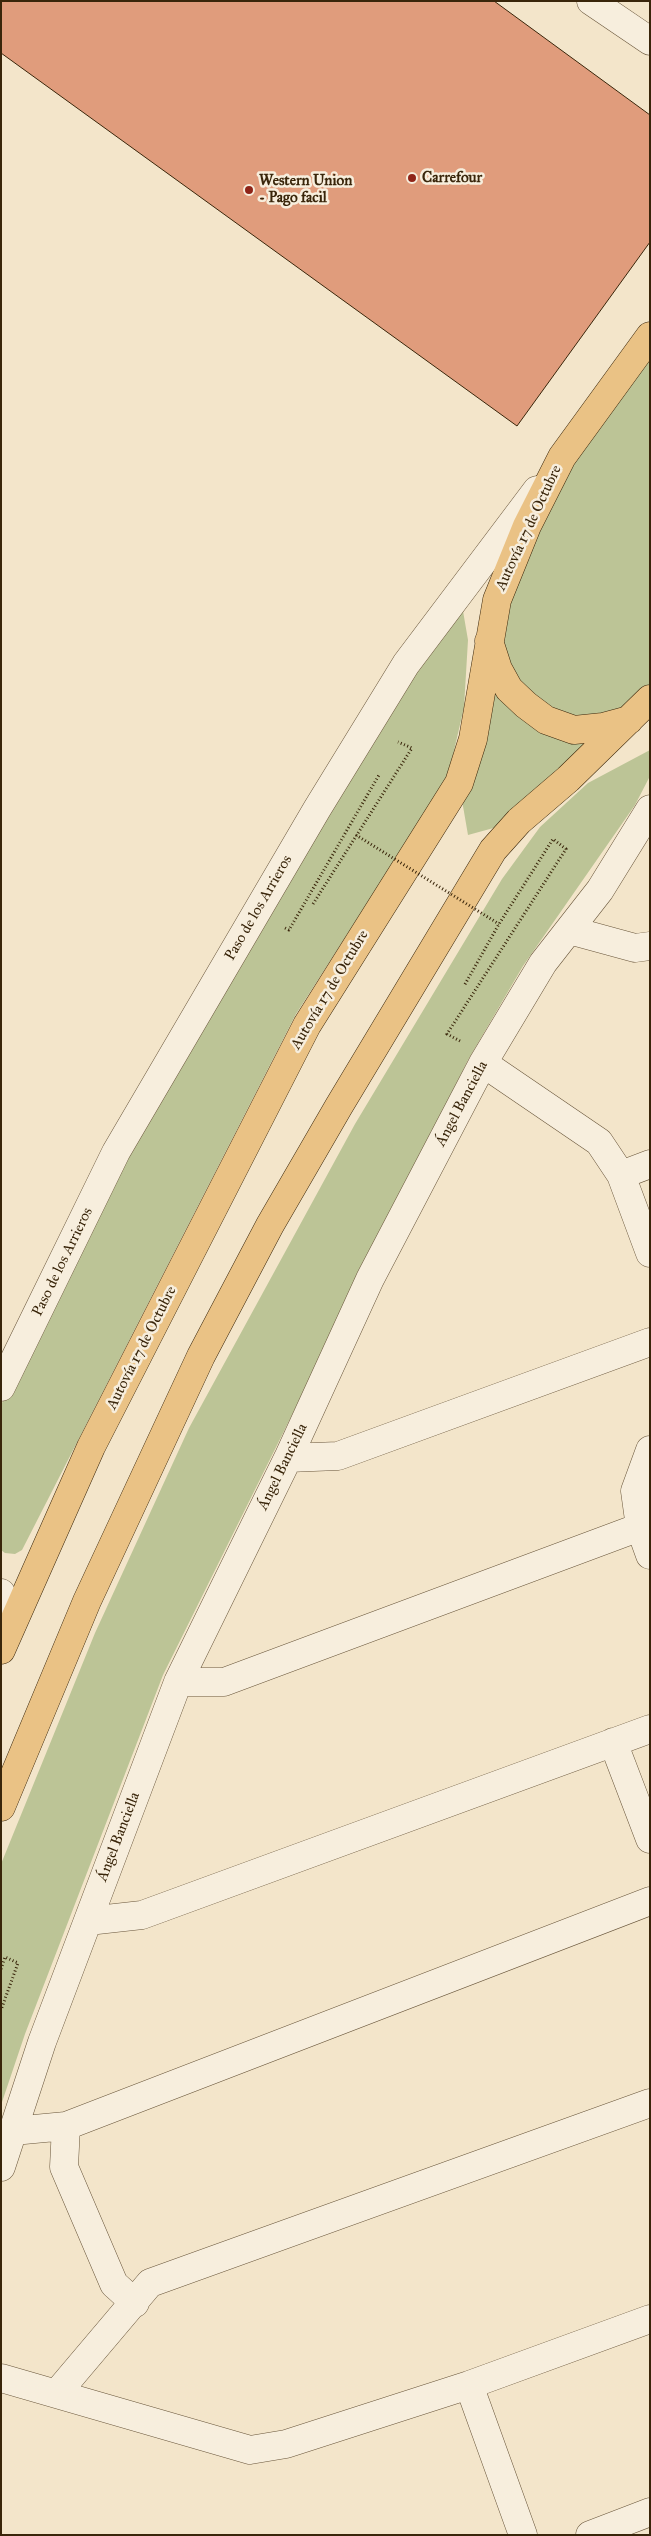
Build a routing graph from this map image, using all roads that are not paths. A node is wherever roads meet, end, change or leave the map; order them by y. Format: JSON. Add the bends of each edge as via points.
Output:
{"nodes":[{"id":1,"x":591,"y":1,"type":"edge"},
{"id":2,"x":650,"y":41,"type":"edge"},
{"id":3,"x":650,"y":336,"type":"edge"},
{"id":4,"x":562,"y":456,"type":"junction"},
{"id":5,"x":488,"y":639,"type":"junction"},
{"id":6,"x":650,"y":699,"type":"edge"},
{"id":7,"x":630,"y":719,"type":"junction"},
{"id":8,"x":650,"y":809,"type":"edge"},
{"id":9,"x":569,"y":930,"type":"junction"},
{"id":10,"x":650,"y":946,"type":"edge"},
{"id":11,"x":483,"y":1063,"type":"junction"},
{"id":12,"x":650,"y":1164,"type":"edge"},
{"id":13,"x":621,"y":1175,"type":"junction"},
{"id":14,"x":650,"y":1253,"type":"edge"},
{"id":15,"x":650,"y":1342,"type":"edge"},
{"id":16,"x":1,"y":1387,"type":"edge"},
{"id":17,"x":650,"y":1450,"type":"edge"},
{"id":18,"x":288,"y":1458,"type":"junction"},
{"id":19,"x":640,"y":1527,"type":"junction"},
{"id":20,"x":650,"y":1555,"type":"edge"},
{"id":21,"x":1,"y":1593,"type":"edge"},
{"id":22,"x":12,"y":1624,"type":"junction"},
{"id":23,"x":1,"y":1650,"type":"edge"},
{"id":24,"x":178,"y":1682,"type":"junction"},
{"id":25,"x":650,"y":1729,"type":"edge"},
{"id":26,"x":613,"y":1742,"type":"junction"},
{"id":27,"x":1,"y":1807,"type":"edge"},
{"id":28,"x":650,"y":1840,"type":"edge"},
{"id":29,"x":650,"y":1901,"type":"edge"},
{"id":30,"x":88,"y":1921,"type":"junction"},
{"id":31,"x":650,"y":2103,"type":"edge"},
{"id":32,"x":66,"y":2126,"type":"junction"},
{"id":33,"x":13,"y":2131,"type":"junction"},
{"id":34,"x":1,"y":2167,"type":"edge"},
{"id":35,"x":135,"y":2303,"type":"junction"},
{"id":36,"x":650,"y":2319,"type":"edge"},
{"id":37,"x":1,"y":2378,"type":"edge"},
{"id":38,"x":470,"y":2385,"type":"junction"},
{"id":39,"x":57,"y":2393,"type":"junction"},
{"id":40,"x":650,"y":2512,"type":"edge"},
{"id":41,"x":523,"y":2535,"type":"edge"},
{"id":42,"x":590,"y":2535,"type":"edge"}],
"edges":[{"from":1,"to":2,"type":"street"},
{"from":3,"to":4,"type":"highway","name":"Autovía 17 de Octubre"},
{"from":4,"to":5,"type":"highway","name":"Autovía 17 de Octubre","via":[[527,526],[497,600]]},
{"from":4,"to":16,"type":"street","name":"Paso de los Arrieros","via":[[406,664],[382,701],[116,1152]]},
{"from":5,"to":7,"type":"highway","via":[[509,689],[546,720],[574,730],[602,728]]},
{"from":5,"to":22,"type":"highway","name":"Autovía 17 de Octubre","via":[[473,740],[459,782],[307,1025],[91,1447]]},
{"from":6,"to":7,"type":"highway"},
{"from":7,"to":27,"type":"highway","via":[[519,821],[493,850],[270,1225],[202,1356],[87,1601]]},
{"from":8,"to":9,"type":"street","name":"Ángel Banciella","via":[[600,890]]},
{"from":9,"to":10,"type":"street","via":[[635,948]]},
{"from":9,"to":11,"type":"street","name":"Ángel Banciella","via":[[543,962]]},
{"from":11,"to":13,"type":"street","via":[[598,1142]]},
{"from":11,"to":18,"type":"street","name":"Ángel Banciella","via":[[370,1279]]},
{"from":12,"to":13,"type":"street"},
{"from":13,"to":14,"type":"street"},
{"from":15,"to":18,"type":"street","via":[[338,1456]]},
{"from":17,"to":19,"type":"street","via":[[635,1491]]},
{"from":18,"to":24,"type":"street","name":"Ángel Banciella"},
{"from":19,"to":20,"type":"street"},
{"from":19,"to":24,"type":"street","via":[[224,1682]]},
{"from":21,"to":22,"type":"street"},
{"from":22,"to":23,"type":"highway","name":"Autovía 17 de Octubre"},
{"from":24,"to":30,"type":"street","name":"Ángel Banciella"},
{"from":25,"to":26,"type":"street"},
{"from":26,"to":28,"type":"street"},
{"from":26,"to":30,"type":"street","via":[[142,1915]]},
{"from":29,"to":32,"type":"street"},
{"from":30,"to":33,"type":"street","name":"Ángel Banciella","via":[[42,2042]]},
{"from":31,"to":35,"type":"street","via":[[150,2284]]},
{"from":32,"to":33,"type":"street"},
{"from":32,"to":35,"type":"street","via":[[64,2168],[114,2284]]},
{"from":33,"to":34,"type":"street","name":"Ángel Banciella"},
{"from":35,"to":39,"type":"street"},
{"from":36,"to":38,"type":"street"},
{"from":37,"to":39,"type":"street"},
{"from":38,"to":39,"type":"street","via":[[286,2444],[250,2450]]},
{"from":38,"to":41,"type":"street"},
{"from":40,"to":42,"type":"street"}]}
